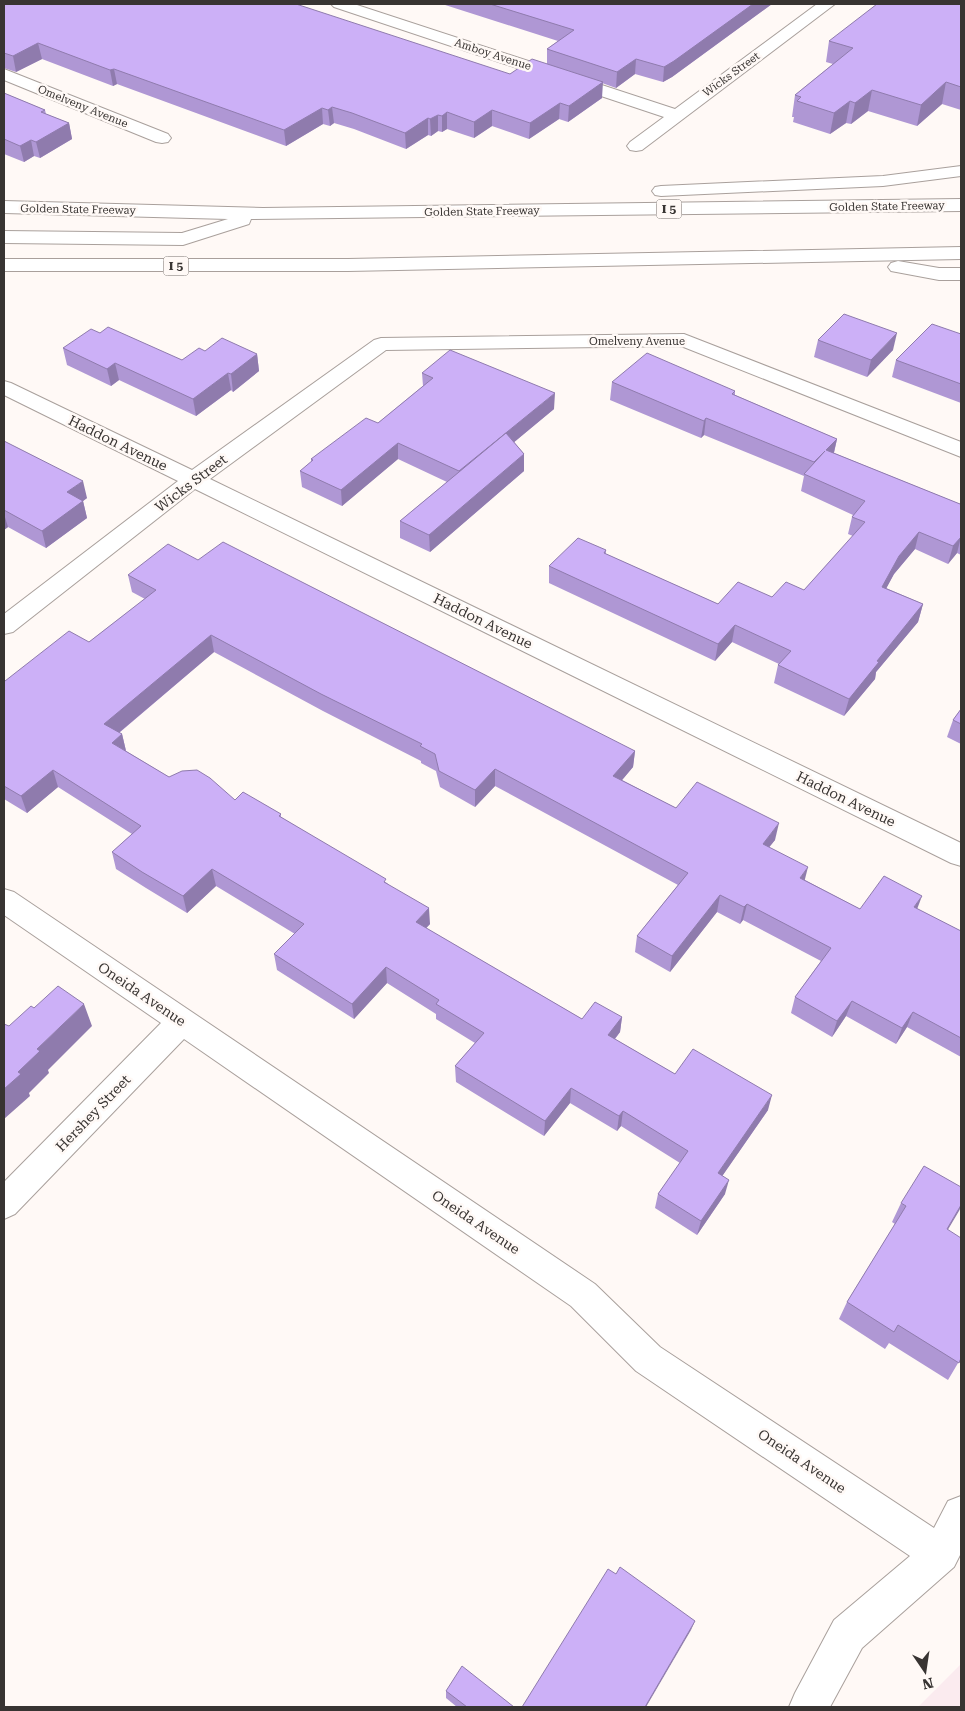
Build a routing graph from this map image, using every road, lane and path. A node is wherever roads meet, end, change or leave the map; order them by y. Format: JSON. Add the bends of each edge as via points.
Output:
{"nodes":[{"id":1,"x":339,"y":4,"type":"edge"},
{"id":2,"x":827,"y":4,"type":"edge"},
{"id":3,"x":4,"y":74,"type":"edge"},
{"id":4,"x":676,"y":115,"type":"junction"},
{"id":5,"x":162,"y":138,"type":"dead end"},
{"id":6,"x":636,"y":146,"type":"dead end"},
{"id":7,"x":961,"y":171,"type":"edge"},
{"id":8,"x":649,"y":191,"type":"dead end"},
{"id":9,"x":629,"y":192,"type":"dead end"},
{"id":10,"x":961,"y":205,"type":"edge"},
{"id":11,"x":4,"y":207,"type":"edge"},
{"id":12,"x":376,"y":212,"type":"junction"},
{"id":13,"x":263,"y":214,"type":"junction"},
{"id":14,"x":4,"y":237,"type":"edge"},
{"id":15,"x":4,"y":247,"type":"edge"},
{"id":16,"x":961,"y":253,"type":"edge"},
{"id":17,"x":834,"y":256,"type":"junction"},
{"id":18,"x":4,"y":265,"type":"edge"},
{"id":19,"x":348,"y":265,"type":"junction"},
{"id":20,"x":961,"y":274,"type":"edge"},
{"id":21,"x":381,"y":344,"type":"joint"},
{"id":22,"x":4,"y":387,"type":"edge"},
{"id":23,"x":961,"y":450,"type":"edge"},
{"id":24,"x":194,"y":480,"type":"junction"},
{"id":25,"x":4,"y":626,"type":"edge"},
{"id":26,"x":961,"y":855,"type":"edge"},
{"id":27,"x":4,"y":900,"type":"edge"},
{"id":28,"x":182,"y":1022,"type":"junction"},
{"id":29,"x":4,"y":1204,"type":"edge"},
{"id":30,"x":961,"y":1514,"type":"edge"},
{"id":31,"x":941,"y":1554,"type":"junction"},
{"id":32,"x":809,"y":1707,"type":"edge"}],
"edges":[{"from":1,"to":4,"type":"main road","name":"Amboy Avenue"},
{"from":2,"to":4,"type":"main road","name":"Wicks Street"},
{"from":3,"to":5,"type":"main road","name":"Omelveny Avenue"},
{"from":4,"to":6,"type":"main road","name":"Wicks Street"},
{"from":7,"to":8,"type":"main road","via":[[883,181]]},
{"from":9,"to":12,"type":"main road","via":[[448,198]]},
{"from":10,"to":12,"type":"main road","name":"Golden State Freeway","number":"I 5"},
{"from":11,"to":13,"type":"main road","name":"Golden State Freeway","number":"I 5"},
{"from":12,"to":13,"type":"main road","name":"Golden State Freeway","number":"I 5"},
{"from":13,"to":14,"type":"main road","via":[[183,239]]},
{"from":15,"to":19,"type":"main road","via":[[273,249]]},
{"from":16,"to":17,"type":"main road","number":"I 5"},
{"from":17,"to":19,"type":"main road","number":"I 5"},
{"from":17,"to":20,"type":"main road","via":[[938,274]]},
{"from":18,"to":19,"type":"main road","number":"I 5"},
{"from":21,"to":23,"type":"main road","name":"Omelveny Avenue","via":[[684,340]]},
{"from":21,"to":24,"type":"main road","name":"Wicks Street"},
{"from":22,"to":24,"type":"main road","name":"Haddon Avenue"},
{"from":24,"to":25,"type":"main road","name":"Wicks Street"},
{"from":24,"to":26,"type":"main road","name":"Haddon Avenue"},
{"from":27,"to":28,"type":"main road","name":"Oneida Avenue"},
{"from":28,"to":29,"type":"main road","name":"Hershey Street"},
{"from":28,"to":31,"type":"main road","name":"Oneida Avenue","via":[[583,1295],[648,1359]]},
{"from":30,"to":31,"type":"main road"},
{"from":31,"to":32,"type":"main road","via":[[848,1634]]}]}
